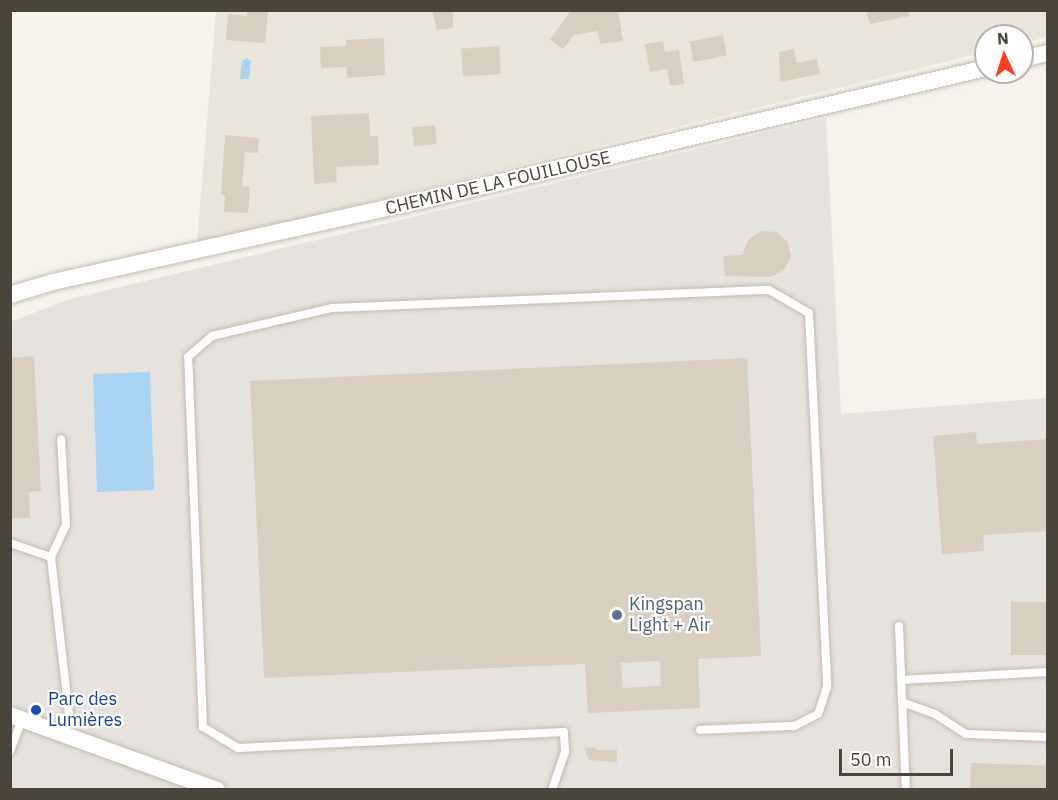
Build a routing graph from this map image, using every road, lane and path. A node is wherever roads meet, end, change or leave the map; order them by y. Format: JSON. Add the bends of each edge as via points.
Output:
{"nodes":[{"id":1,"x":974,"y":71,"type":"edge"},
{"id":2,"x":10,"y":295,"type":"edge"},
{"id":3,"x":61,"y":439,"type":"dead end"},
{"id":4,"x":10,"y":543,"type":"edge"},
{"id":5,"x":51,"y":557,"type":"junction"},
{"id":6,"x":899,"y":626,"type":"dead end"},
{"id":7,"x":1047,"y":672,"type":"edge"},
{"id":8,"x":901,"y":680,"type":"junction"},
{"id":9,"x":902,"y":702,"type":"junction"},
{"id":10,"x":16,"y":718,"type":"edge"},
{"id":11,"x":700,"y":730,"type":"dead end"},
{"id":12,"x":64,"y":735,"type":"junction"},
{"id":13,"x":1047,"y":737,"type":"edge"},
{"id":14,"x":10,"y":751,"type":"edge"},
{"id":15,"x":217,"y":789,"type":"edge"},
{"id":16,"x":552,"y":789,"type":"edge"},
{"id":17,"x":906,"y":789,"type":"edge"}],
"edges":[{"from":1,"to":2,"type":"street","name":"CHEMIN DE LA FOUILLOUSE"},
{"from":3,"to":5,"type":"lane","via":[[66,525]]},
{"from":4,"to":5,"type":"lane"},
{"from":5,"to":12,"type":"lane","via":[[69,716]]},
{"from":6,"to":8,"type":"lane"},
{"from":7,"to":8,"type":"lane"},
{"from":8,"to":9,"type":"lane"},
{"from":9,"to":13,"type":"lane","via":[[935,714],[966,734]]},
{"from":9,"to":17,"type":"lane"},
{"from":10,"to":12,"type":"street"},
{"from":10,"to":14,"type":"lane"},
{"from":11,"to":16,"type":"lane","via":[[794,726],[818,714],[827,687],[809,313],[769,290],[332,308],[212,336],[188,357],[203,727],[238,748],[564,732],[565,752]]},
{"from":12,"to":15,"type":"street"}]}
